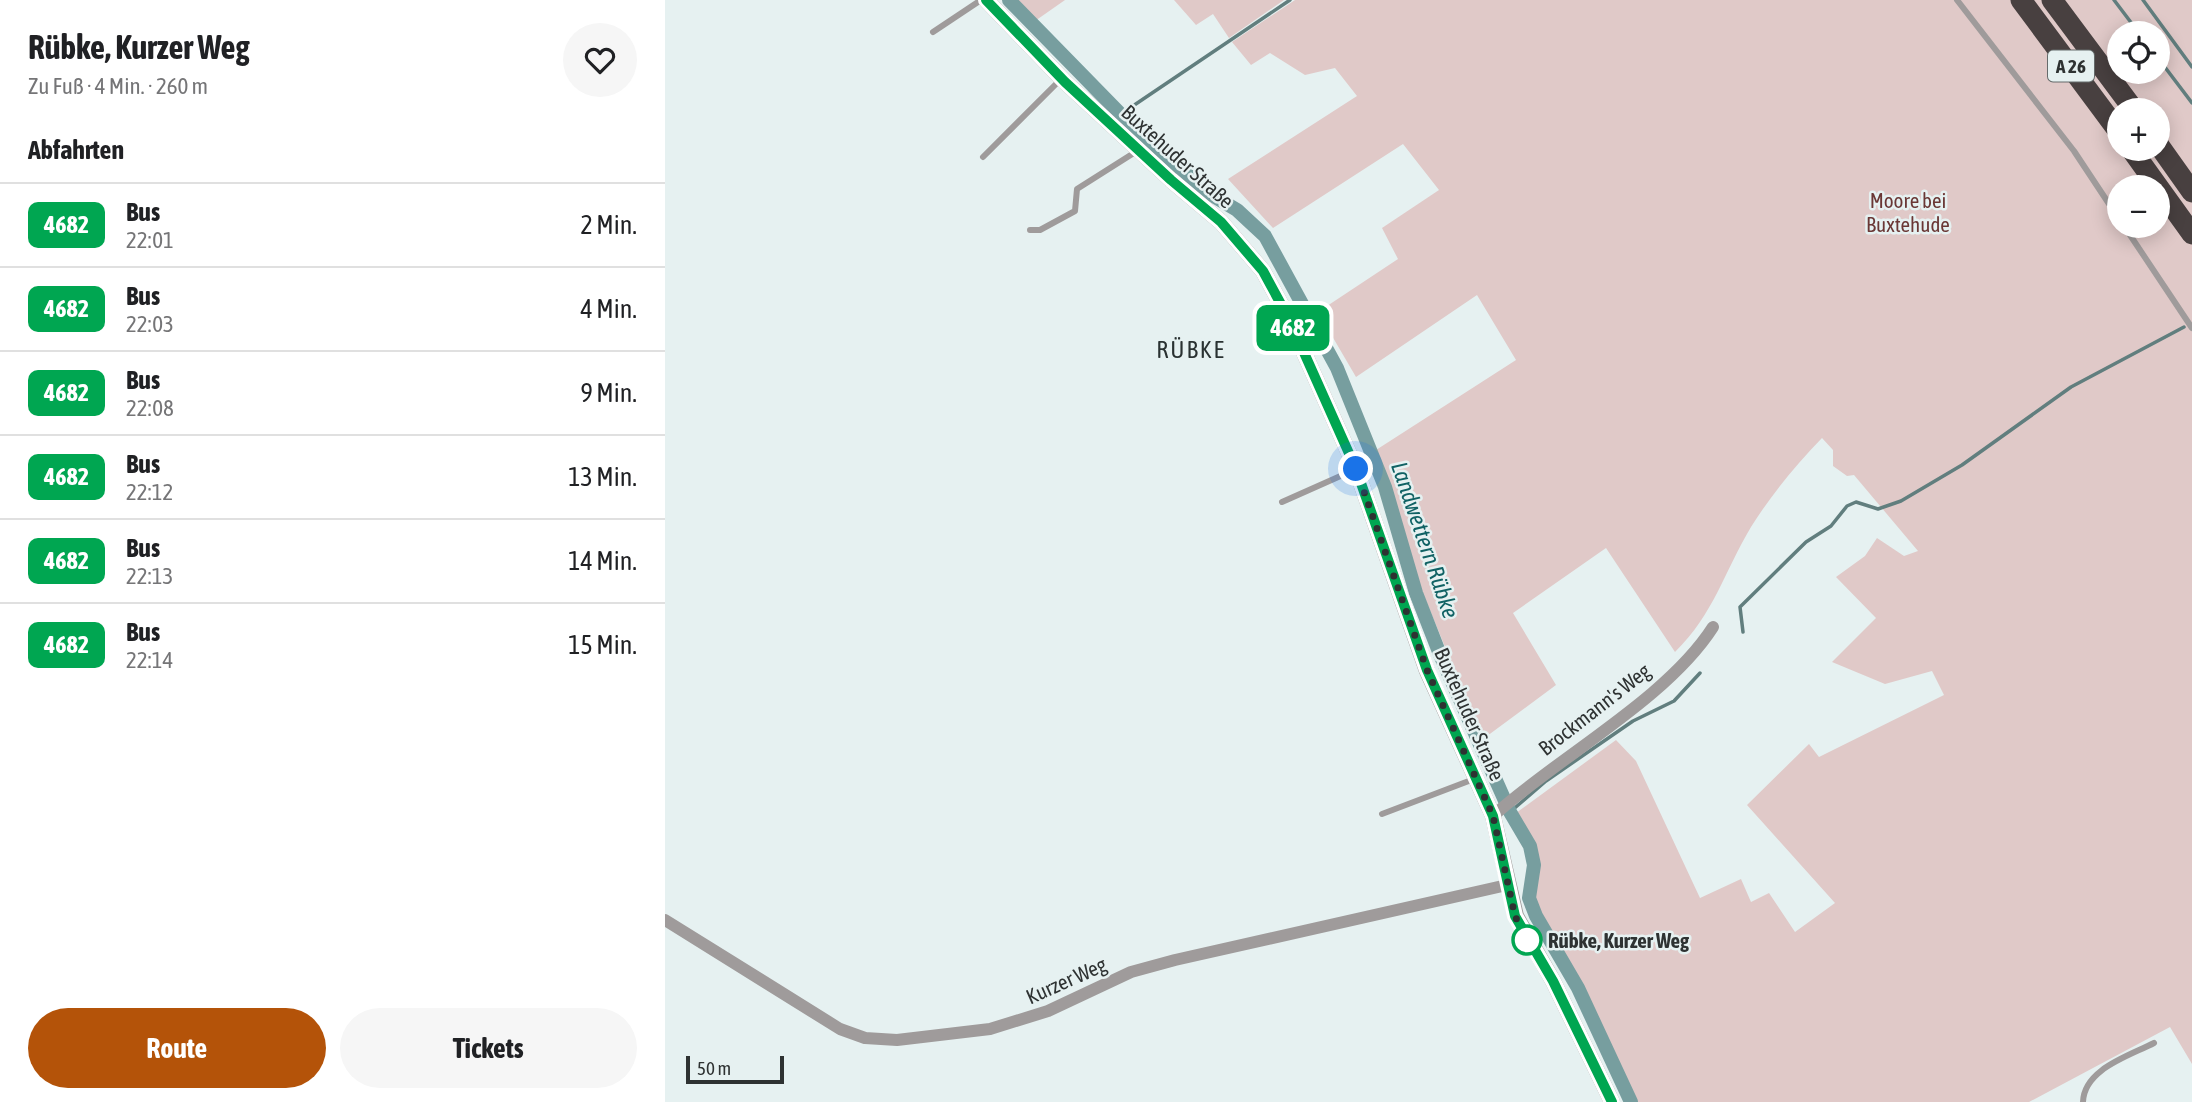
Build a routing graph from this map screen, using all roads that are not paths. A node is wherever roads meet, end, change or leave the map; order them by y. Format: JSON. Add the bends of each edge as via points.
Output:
{"nodes":[{"id":1,"x":984,"y":0,"type":"edge"},
{"id":2,"x":1957,"y":0,"type":"edge"},
{"id":3,"x":2021,"y":0,"type":"edge"},
{"id":4,"x":2052,"y":0,"type":"edge"},
{"id":5,"x":933,"y":32,"type":"dead end"},
{"id":6,"x":1062,"y":79,"type":"junction"},
{"id":7,"x":2125,"y":98,"type":"edge"},
{"id":8,"x":2107,"y":116,"type":"edge"},
{"id":9,"x":1138,"y":150,"type":"junction"},
{"id":10,"x":983,"y":157,"type":"dead end"},
{"id":11,"x":2140,"y":161,"type":"edge"},
{"id":12,"x":2170,"y":161,"type":"edge"},
{"id":13,"x":2192,"y":192,"type":"edge"},
{"id":14,"x":2107,"y":201,"type":"edge"},
{"id":15,"x":1030,"y":230,"type":"dead end"},
{"id":16,"x":2192,"y":234,"type":"edge"},
{"id":17,"x":2132,"y":238,"type":"edge"},
{"id":18,"x":2192,"y":328,"type":"edge"},
{"id":19,"x":1356,"y":469,"type":"junction"},
{"id":20,"x":1282,"y":502,"type":"dead end"},
{"id":21,"x":1713,"y":626,"type":"dead end"},
{"id":22,"x":1476,"y":778,"type":"junction"},
{"id":23,"x":1496,"y":812,"type":"junction"},
{"id":24,"x":1382,"y":814,"type":"dead end"},
{"id":25,"x":1507,"y":885,"type":"junction"},
{"id":26,"x":665,"y":920,"type":"edge"},
{"id":27,"x":2154,"y":1043,"type":"dead end"},
{"id":28,"x":1612,"y":1102,"type":"edge"},
{"id":29,"x":2083,"y":1102,"type":"edge"}],
"edges":[{"from":1,"to":5,"type":"lane"},
{"from":1,"to":6,"type":"street","name":"Buxtehuder Straße"},
{"from":2,"to":14,"type":"lane"},
{"from":3,"to":8,"type":"highway","number":"A 26"},
{"from":4,"to":7,"type":"highway","number":"A 26"},
{"from":6,"to":9,"type":"street","name":"Buxtehuder Straße"},
{"from":6,"to":10,"type":"lane"},
{"from":9,"to":15,"type":"lane","via":[[1077,190],[1075,211],[1040,230]]},
{"from":9,"to":19,"type":"street","name":"Buxtehuder Straße","via":[[1221,222],[1263,271]]},
{"from":11,"to":16,"type":"highway"},
{"from":12,"to":13,"type":"highway"},
{"from":17,"to":18,"type":"lane"},
{"from":19,"to":20,"type":"lane"},
{"from":19,"to":22,"type":"street","name":"Buxtehuder Straße","via":[[1427,670]]},
{"from":21,"to":23,"type":"street","name":"Brockmann's Weg","via":[[1703,643],[1640,701]]},
{"from":22,"to":23,"type":"street","name":"Buxtehuder Straße"},
{"from":22,"to":24,"type":"lane"},
{"from":23,"to":25,"type":"street","name":"Buxtehuder Straße"},
{"from":25,"to":26,"type":"street","name":"Kurzer Weg","via":[[1131,972],[1048,1011],[990,1029],[897,1040],[866,1038],[840,1029]]},
{"from":25,"to":28,"type":"street","name":"Buxtehuder Straße","via":[[1515,916],[1553,981]]},
{"from":27,"to":29,"type":"lane","via":[[2094,1077],[2083,1093]]}]}
